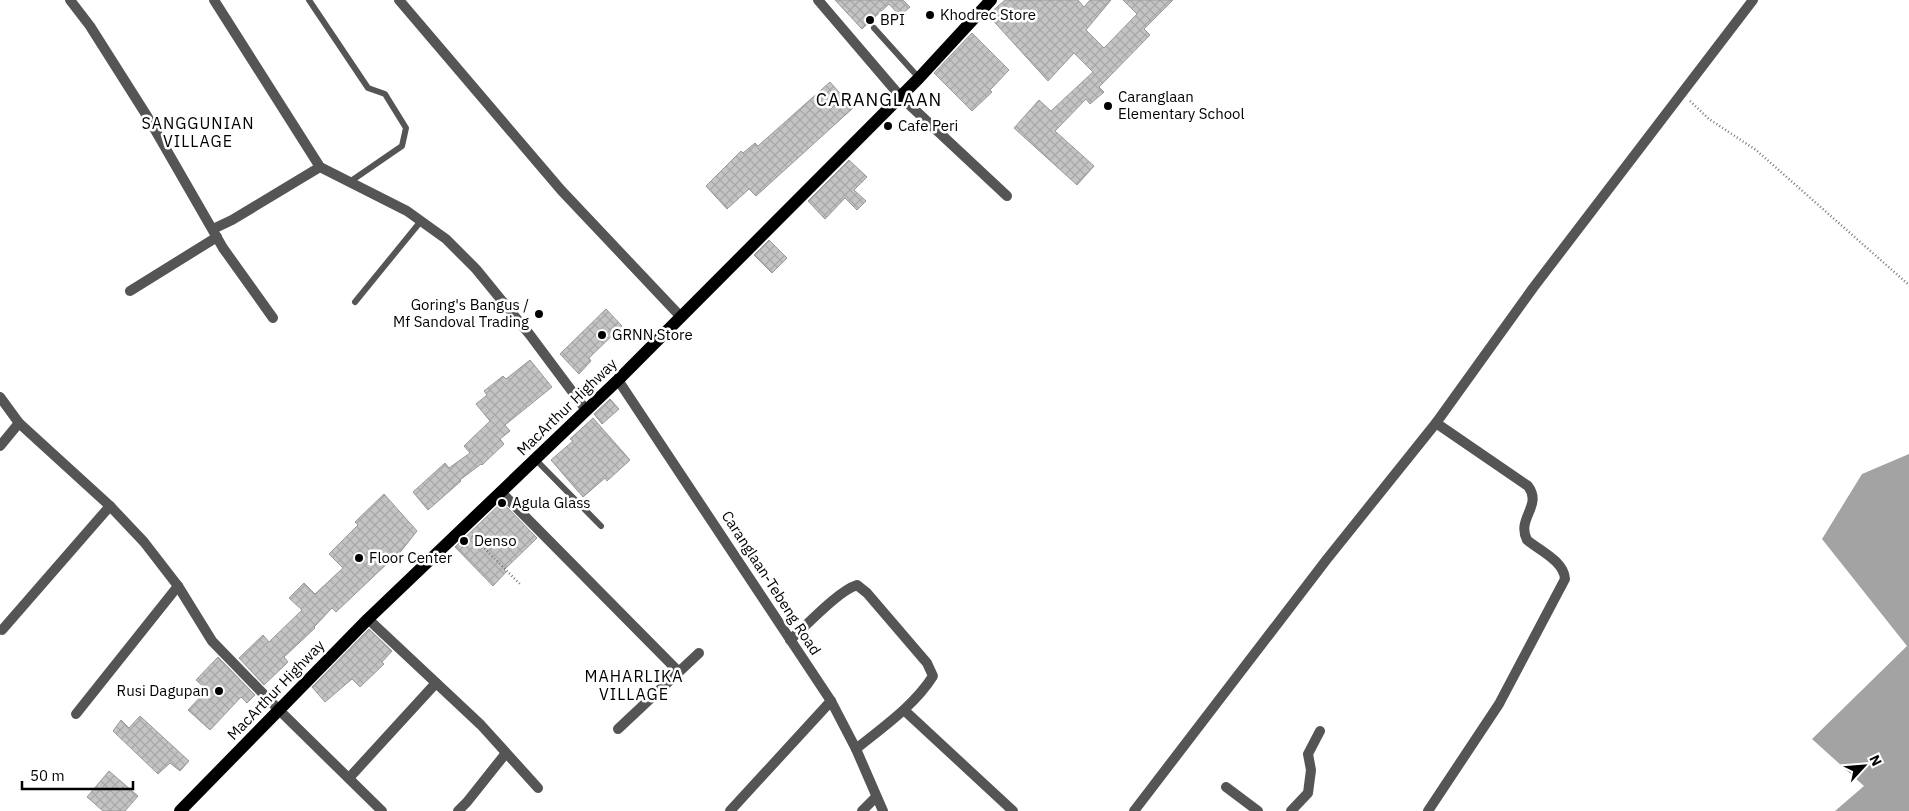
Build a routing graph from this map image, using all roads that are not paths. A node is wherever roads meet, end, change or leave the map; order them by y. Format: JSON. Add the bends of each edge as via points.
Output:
{"nodes":[{"id":1,"x":70,"y":0,"type":"edge"},
{"id":2,"x":214,"y":0,"type":"edge"},
{"id":3,"x":309,"y":0,"type":"edge"},
{"id":4,"x":399,"y":0,"type":"edge"},
{"id":5,"x":818,"y":0,"type":"edge"},
{"id":6,"x":992,"y":0,"type":"edge"},
{"id":7,"x":1753,"y":0,"type":"edge"},
{"id":8,"x":874,"y":28,"type":"dead end"},
{"id":9,"x":919,"y":78,"type":"junction"},
{"id":10,"x":900,"y":96,"type":"junction"},
{"id":11,"x":320,"y":167,"type":"junction"},
{"id":12,"x":352,"y":181,"type":"junction"},
{"id":13,"x":1007,"y":196,"type":"dead end"},
{"id":14,"x":421,"y":221,"type":"junction"},
{"id":15,"x":215,"y":233,"type":"junction"},
{"id":16,"x":130,"y":291,"type":"dead end"},
{"id":17,"x":355,"y":302,"type":"dead end"},
{"id":18,"x":681,"y":317,"type":"junction"},
{"id":19,"x":273,"y":318,"type":"dead end"},
{"id":20,"x":618,"y":380,"type":"junction"},
{"id":21,"x":0,"y":397,"type":"edge"},
{"id":22,"x":586,"y":410,"type":"junction"},
{"id":23,"x":19,"y":423,"type":"junction"},
{"id":24,"x":1436,"y":424,"type":"junction"},
{"id":25,"x":0,"y":446,"type":"edge"},
{"id":26,"x":536,"y":460,"type":"junction"},
{"id":27,"x":501,"y":492,"type":"junction"},
{"id":28,"x":110,"y":506,"type":"junction"},
{"id":29,"x":601,"y":526,"type":"dead end"},
{"id":30,"x":178,"y":586,"type":"junction"},
{"id":31,"x":368,"y":619,"type":"junction"},
{"id":32,"x":2,"y":630,"type":"dead end"},
{"id":33,"x":790,"y":640,"type":"junction"},
{"id":34,"x":699,"y":653,"type":"dead end"},
{"id":35,"x":678,"y":671,"type":"junction"},
{"id":36,"x":436,"y":683,"type":"junction"},
{"id":37,"x":831,"y":701,"type":"junction"},
{"id":38,"x":279,"y":710,"type":"junction"},
{"id":39,"x":904,"y":710,"type":"junction"},
{"id":40,"x":76,"y":714,"type":"dead end"},
{"id":41,"x":618,"y":729,"type":"dead end"},
{"id":42,"x":1320,"y":731,"type":"dead end"},
{"id":43,"x":856,"y":748,"type":"junction"},
{"id":44,"x":506,"y":753,"type":"junction"},
{"id":45,"x":349,"y":778,"type":"junction"},
{"id":46,"x":1226,"y":787,"type":"dead end"},
{"id":47,"x":538,"y":788,"type":"dead end"},
{"id":48,"x":876,"y":797,"type":"junction"},
{"id":49,"x":470,"y":806,"type":"edge"},
{"id":50,"x":180,"y":811,"type":"edge"},
{"id":51,"x":382,"y":811,"type":"edge"},
{"id":52,"x":458,"y":811,"type":"edge"},
{"id":53,"x":730,"y":811,"type":"edge"},
{"id":54,"x":862,"y":811,"type":"edge"},
{"id":55,"x":883,"y":811,"type":"edge"},
{"id":56,"x":1013,"y":811,"type":"edge"},
{"id":57,"x":1134,"y":811,"type":"edge"},
{"id":58,"x":1258,"y":811,"type":"edge"},
{"id":59,"x":1291,"y":811,"type":"edge"},
{"id":60,"x":1428,"y":811,"type":"edge"}],
"edges":[{"from":1,"to":15,"type":"street","via":[[147,116]]},
{"from":2,"to":11,"type":"street"},
{"from":3,"to":12,"type":"lane","via":[[368,88],[385,94],[406,128],[402,146]]},
{"from":4,"to":18,"type":"street","via":[[561,190]]},
{"from":5,"to":10,"type":"street"},
{"from":6,"to":9,"type":"main road","name":"MacArthur Highway"},
{"from":7,"to":24,"type":"street","via":[[1533,288]]},
{"from":8,"to":9,"type":"lane"},
{"from":9,"to":10,"type":"main road","name":"MacArthur Highway"},
{"from":10,"to":13,"type":"street"},
{"from":10,"to":18,"type":"main road","name":"MacArthur Highway"},
{"from":11,"to":12,"type":"street"},
{"from":11,"to":15,"type":"street"},
{"from":12,"to":14,"type":"street"},
{"from":14,"to":17,"type":"lane"},
{"from":14,"to":22,"type":"street","via":[[446,239],[476,269]]},
{"from":15,"to":16,"type":"street"},
{"from":15,"to":19,"type":"street"},
{"from":18,"to":20,"type":"main road","name":"MacArthur Highway"},
{"from":20,"to":22,"type":"main road","name":"MacArthur Highway"},
{"from":20,"to":33,"type":"street","name":"Caranglaan-Tebeng Road"},
{"from":21,"to":23,"type":"street"},
{"from":22,"to":26,"type":"main road","name":"MacArthur Highway"},
{"from":23,"to":25,"type":"street"},
{"from":23,"to":28,"type":"street"},
{"from":24,"to":57,"type":"street","via":[[1327,559]]},
{"from":24,"to":60,"type":"street","via":[[1528,486],[1533,497],[1524,534],[1527,540],[1560,565],[1565,579],[1499,704]]},
{"from":26,"to":27,"type":"main road","name":"MacArthur Highway"},
{"from":26,"to":29,"type":"lane"},
{"from":27,"to":31,"type":"main road","name":"MacArthur Highway"},
{"from":27,"to":35,"type":"street"},
{"from":28,"to":30,"type":"street","via":[[144,542]]},
{"from":28,"to":32,"type":"street"},
{"from":30,"to":38,"type":"street","via":[[212,641]]},
{"from":30,"to":40,"type":"street"},
{"from":31,"to":36,"type":"street"},
{"from":31,"to":38,"type":"main road","name":"MacArthur Highway"},
{"from":33,"to":37,"type":"street","name":"Caranglaan-Tebeng Road"},
{"from":33,"to":39,"type":"street","via":[[840,595],[857,585],[927,662],[933,676]]},
{"from":34,"to":35,"type":"street"},
{"from":35,"to":41,"type":"street"},
{"from":36,"to":44,"type":"street"},
{"from":36,"to":45,"type":"street"},
{"from":37,"to":43,"type":"street","name":"Caranglaan-Tebeng Road"},
{"from":37,"to":53,"type":"street"},
{"from":38,"to":45,"type":"street"},
{"from":38,"to":50,"type":"main road","name":"MacArthur Highway"},
{"from":39,"to":43,"type":"street"},
{"from":39,"to":56,"type":"street"},
{"from":42,"to":59,"type":"street","via":[[1308,754],[1312,770],[1308,793]]},
{"from":43,"to":48,"type":"street","name":"Caranglaan-Tebeng Road"},
{"from":44,"to":47,"type":"street"},
{"from":44,"to":49,"type":"street"},
{"from":45,"to":51,"type":"street"},
{"from":46,"to":58,"type":"street"},
{"from":48,"to":54,"type":"street"},
{"from":48,"to":55,"type":"street","name":"Caranglaan-Tebeng Road"},
{"from":49,"to":52,"type":"street"}]}
